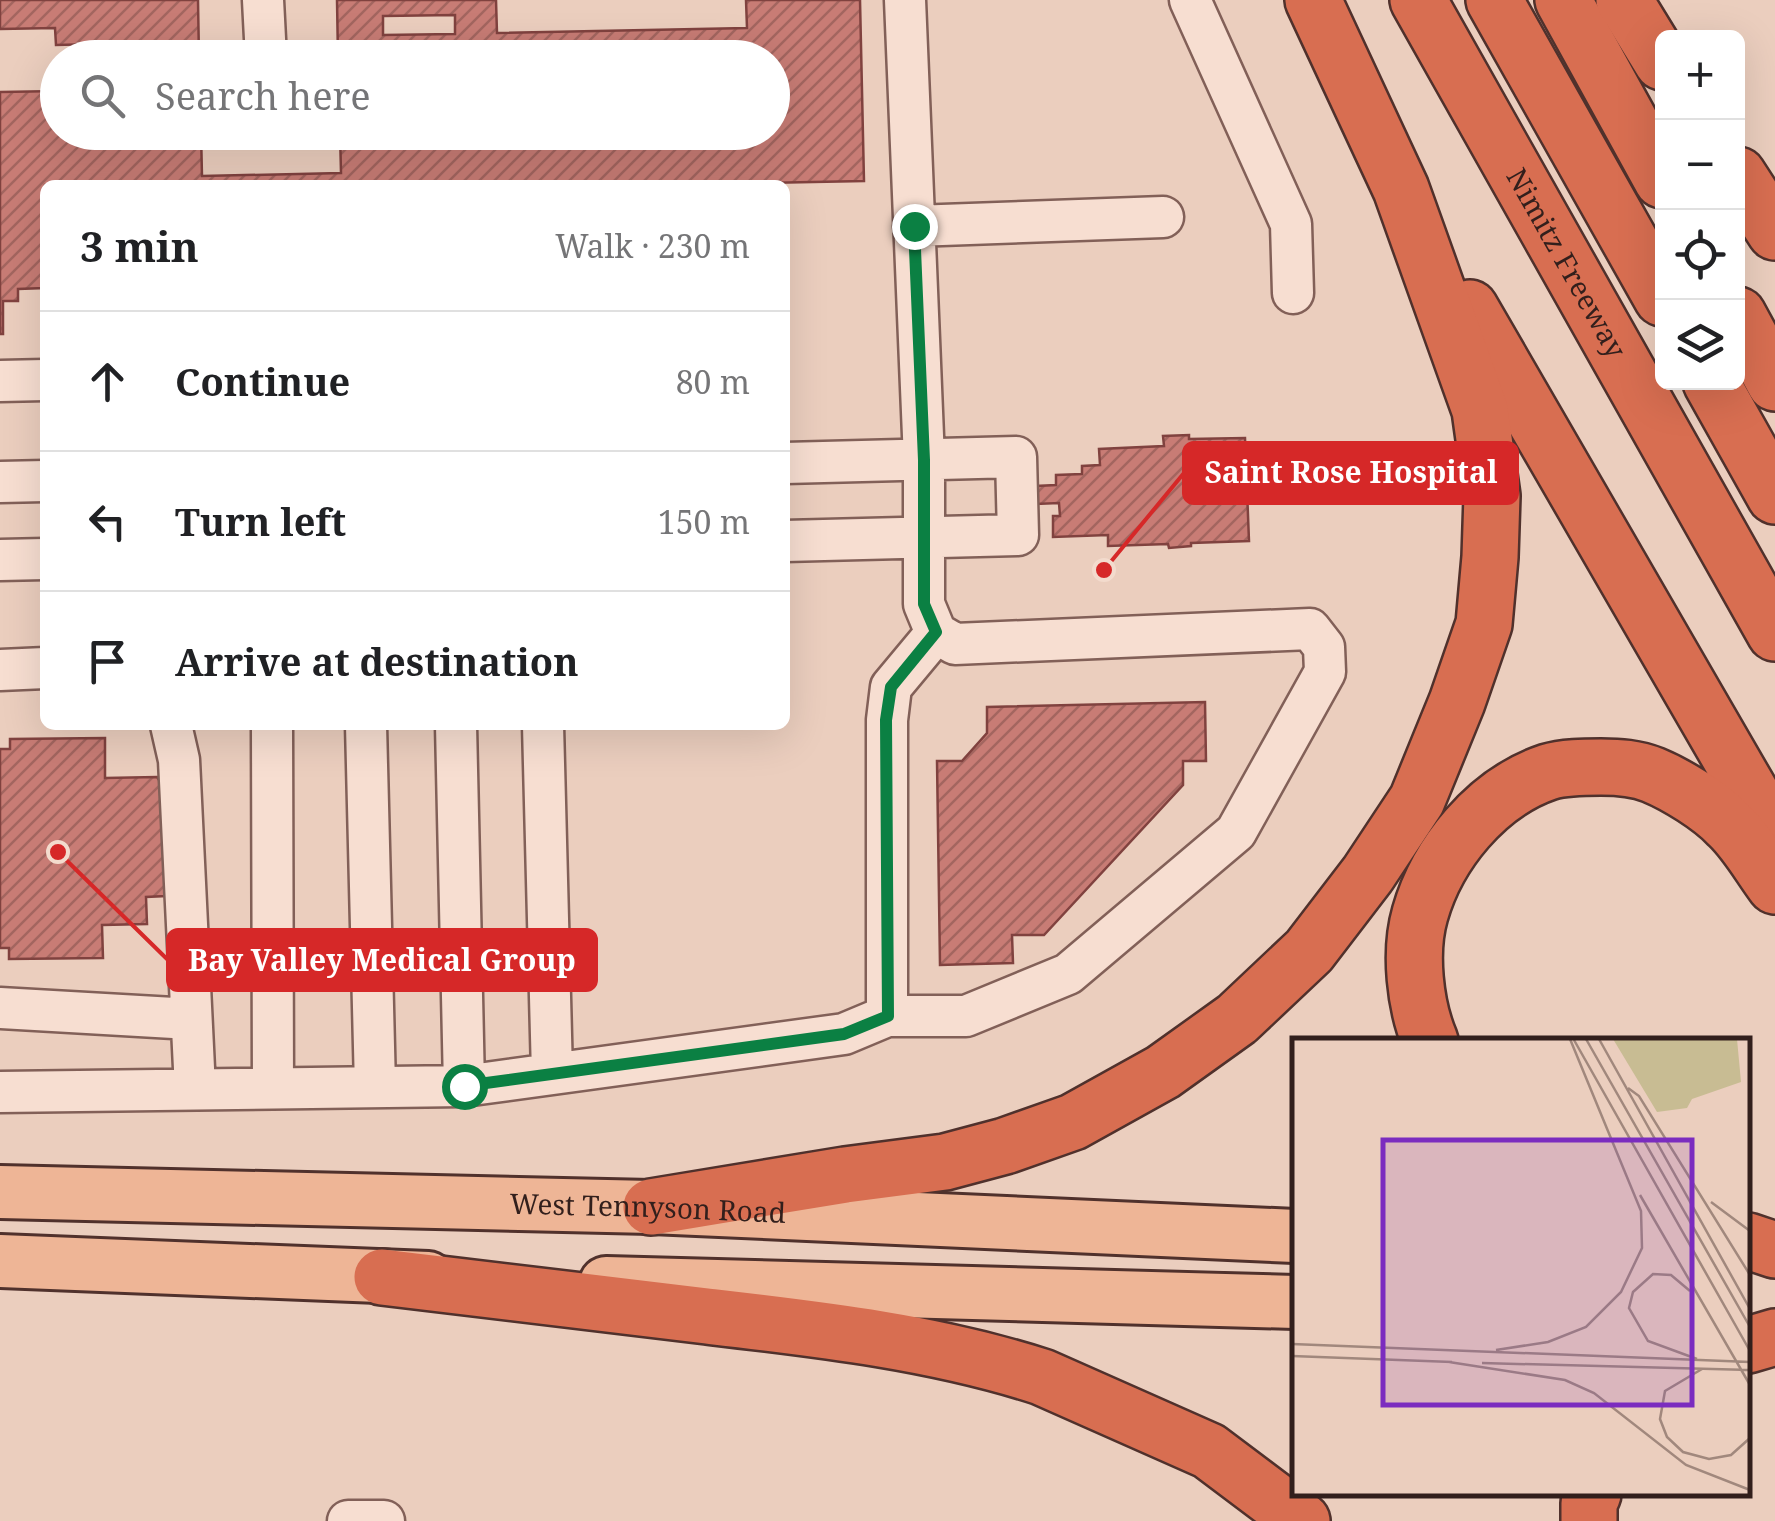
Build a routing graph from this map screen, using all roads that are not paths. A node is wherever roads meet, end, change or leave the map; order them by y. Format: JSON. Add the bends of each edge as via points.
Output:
{"nodes":[{"id":1,"x":263,"y":0,"type":"edge"},
{"id":2,"x":904,"y":0,"type":"edge"},
{"id":3,"x":1190,"y":0,"type":"edge"},
{"id":4,"x":1313,"y":0,"type":"edge"},
{"id":5,"x":1418,"y":0,"type":"edge"},
{"id":6,"x":1494,"y":0,"type":"edge"},
{"id":7,"x":1563,"y":0,"type":"edge"},
{"id":8,"x":1624,"y":0,"type":"edge"},
{"id":9,"x":265,"y":40,"type":"edge"},
{"id":10,"x":1655,"y":51,"type":"edge"},
{"id":11,"x":1655,"y":167,"type":"edge"},
{"id":12,"x":1745,"y":186,"type":"edge"},
{"id":13,"x":1400,"y":189,"type":"junction"},
{"id":14,"x":1162,"y":218,"type":"dead end"},
{"id":15,"x":914,"y":226,"type":"junction"},
{"id":16,"x":1775,"y":232,"type":"edge"},
{"id":17,"x":1655,"y":286,"type":"edge"},
{"id":18,"x":1293,"y":293,"type":"dead end"},
{"id":19,"x":1745,"y":329,"type":"edge"},
{"id":20,"x":0,"y":380,"type":"edge"},
{"id":21,"x":40,"y":380,"type":"edge"},
{"id":22,"x":1775,"y":383,"type":"edge"},
{"id":23,"x":1715,"y":390,"type":"edge"},
{"id":24,"x":924,"y":460,"type":"junction"},
{"id":25,"x":790,"y":463,"type":"edge"},
{"id":26,"x":40,"y":481,"type":"edge"},
{"id":27,"x":0,"y":482,"type":"edge"},
{"id":28,"x":1775,"y":496,"type":"edge"},
{"id":29,"x":924,"y":538,"type":"junction"},
{"id":30,"x":790,"y":541,"type":"edge"},
{"id":31,"x":40,"y":559,"type":"edge"},
{"id":32,"x":0,"y":560,"type":"edge"},
{"id":33,"x":936,"y":632,"type":"junction"},
{"id":34,"x":1775,"y":633,"type":"edge"},
{"id":35,"x":40,"y":668,"type":"edge"},
{"id":36,"x":0,"y":670,"type":"edge"},
{"id":37,"x":172,"y":730,"type":"edge"},
{"id":38,"x":272,"y":730,"type":"edge"},
{"id":39,"x":366,"y":730,"type":"edge"},
{"id":40,"x":456,"y":730,"type":"edge"},
{"id":41,"x":543,"y":730,"type":"edge"},
{"id":42,"x":1775,"y":835,"type":"edge"},
{"id":43,"x":1775,"y":886,"type":"edge"},
{"id":44,"x":0,"y":1008,"type":"edge"},
{"id":45,"x":888,"y":1016,"type":"junction"},
{"id":46,"x":191,"y":1019,"type":"junction"},
{"id":47,"x":1429,"y":1038,"type":"edge"},
{"id":48,"x":552,"y":1074,"type":"junction"},
{"id":49,"x":464,"y":1086,"type":"junction"},
{"id":50,"x":375,"y":1087,"type":"junction"},
{"id":51,"x":195,"y":1088,"type":"junction"},
{"id":52,"x":274,"y":1088,"type":"junction"},
{"id":53,"x":0,"y":1092,"type":"edge"},
{"id":54,"x":0,"y":1192,"type":"edge"},
{"id":55,"x":651,"y":1207,"type":"junction"},
{"id":56,"x":1292,"y":1236,"type":"edge"},
{"id":57,"x":1750,"y":1242,"type":"edge"},
{"id":58,"x":1775,"y":1254,"type":"edge"},
{"id":59,"x":1750,"y":1256,"type":"edge"},
{"id":60,"x":0,"y":1260,"type":"edge"},
{"id":61,"x":382,"y":1276,"type":"junction"},
{"id":62,"x":1292,"y":1302,"type":"edge"},
{"id":63,"x":1750,"y":1314,"type":"edge"},
{"id":64,"x":1775,"y":1315,"type":"edge"},
{"id":65,"x":1775,"y":1338,"type":"edge"},
{"id":66,"x":1750,"y":1344,"type":"edge"},
{"id":67,"x":1592,"y":1496,"type":"edge"},
{"id":68,"x":348,"y":1521,"type":"edge"},
{"id":69,"x":384,"y":1521,"type":"edge"},
{"id":70,"x":1302,"y":1521,"type":"edge"},
{"id":71,"x":1588,"y":1521,"type":"edge"}],
"edges":[{"from":1,"to":9,"type":"street"},
{"from":2,"to":15,"type":"street"},
{"from":3,"to":18,"type":"street","via":[[1291,224]]},
{"from":4,"to":13,"type":"highway"},
{"from":5,"to":34,"type":"highway","name":"Nimitz Freeway"},
{"from":6,"to":17,"type":"highway"},
{"from":7,"to":11,"type":"highway"},
{"from":8,"to":10,"type":"highway"},
{"from":12,"to":16,"type":"highway"},
{"from":13,"to":42,"type":"highway"},
{"from":13,"to":55,"type":"highway","via":[[1480,410],[1492,496],[1490,558],[1484,624],[1457,702],[1417,800],[1368,874],[1309,951],[1237,1019],[1073,1122],[945,1162]]},
{"from":14,"to":15,"type":"street"},
{"from":15,"to":24,"type":"street"},
{"from":19,"to":22,"type":"highway"},
{"from":20,"to":21,"type":"street"},
{"from":23,"to":28,"type":"highway"},
{"from":24,"to":25,"type":"street"},
{"from":24,"to":29,"type":"street"},
{"from":24,"to":29,"type":"street","via":[[1016,457],[1018,535]]},
{"from":26,"to":27,"type":"street"},
{"from":29,"to":30,"type":"street"},
{"from":29,"to":33,"type":"street","via":[[924,604]]},
{"from":31,"to":32,"type":"street"},
{"from":33,"to":45,"type":"street","via":[[891,687],[886,720]]},
{"from":33,"to":45,"type":"street","via":[[955,644],[1310,628],[1324,647],[1324,672],[1236,832],[1068,974],[966,1016]]},
{"from":35,"to":36,"type":"street"},
{"from":37,"to":46,"type":"street"},
{"from":38,"to":52,"type":"street"},
{"from":39,"to":50,"type":"street"},
{"from":40,"to":49,"type":"street"},
{"from":41,"to":48,"type":"street"},
{"from":43,"to":47,"type":"highway","via":[[1729,825],[1652,775],[1623,766],[1549,772],[1506,793],[1466,830],[1436,872],[1418,917],[1414,968]]},
{"from":44,"to":46,"type":"street"},
{"from":45,"to":48,"type":"street","via":[[844,1034]]},
{"from":46,"to":51,"type":"street"},
{"from":48,"to":49,"type":"street"},
{"from":49,"to":50,"type":"street"},
{"from":50,"to":52,"type":"street"},
{"from":51,"to":52,"type":"street"},
{"from":51,"to":53,"type":"street"},
{"from":54,"to":55,"type":"main road","name":"West Tennyson Road"},
{"from":55,"to":56,"type":"main road","name":"West Tennyson Road"},
{"from":57,"to":58,"type":"highway"},
{"from":58,"to":59,"type":"main road"},
{"from":60,"to":61,"type":"main road"},
{"from":61,"to":62,"type":"main road"},
{"from":61,"to":70,"type":"highway","via":[[886,1340],[1015,1368],[1209,1451]]},
{"from":63,"to":64,"type":"main road"},
{"from":65,"to":66,"type":"highway"},
{"from":67,"to":71,"type":"highway"},
{"from":68,"to":69,"type":"street"}]}
